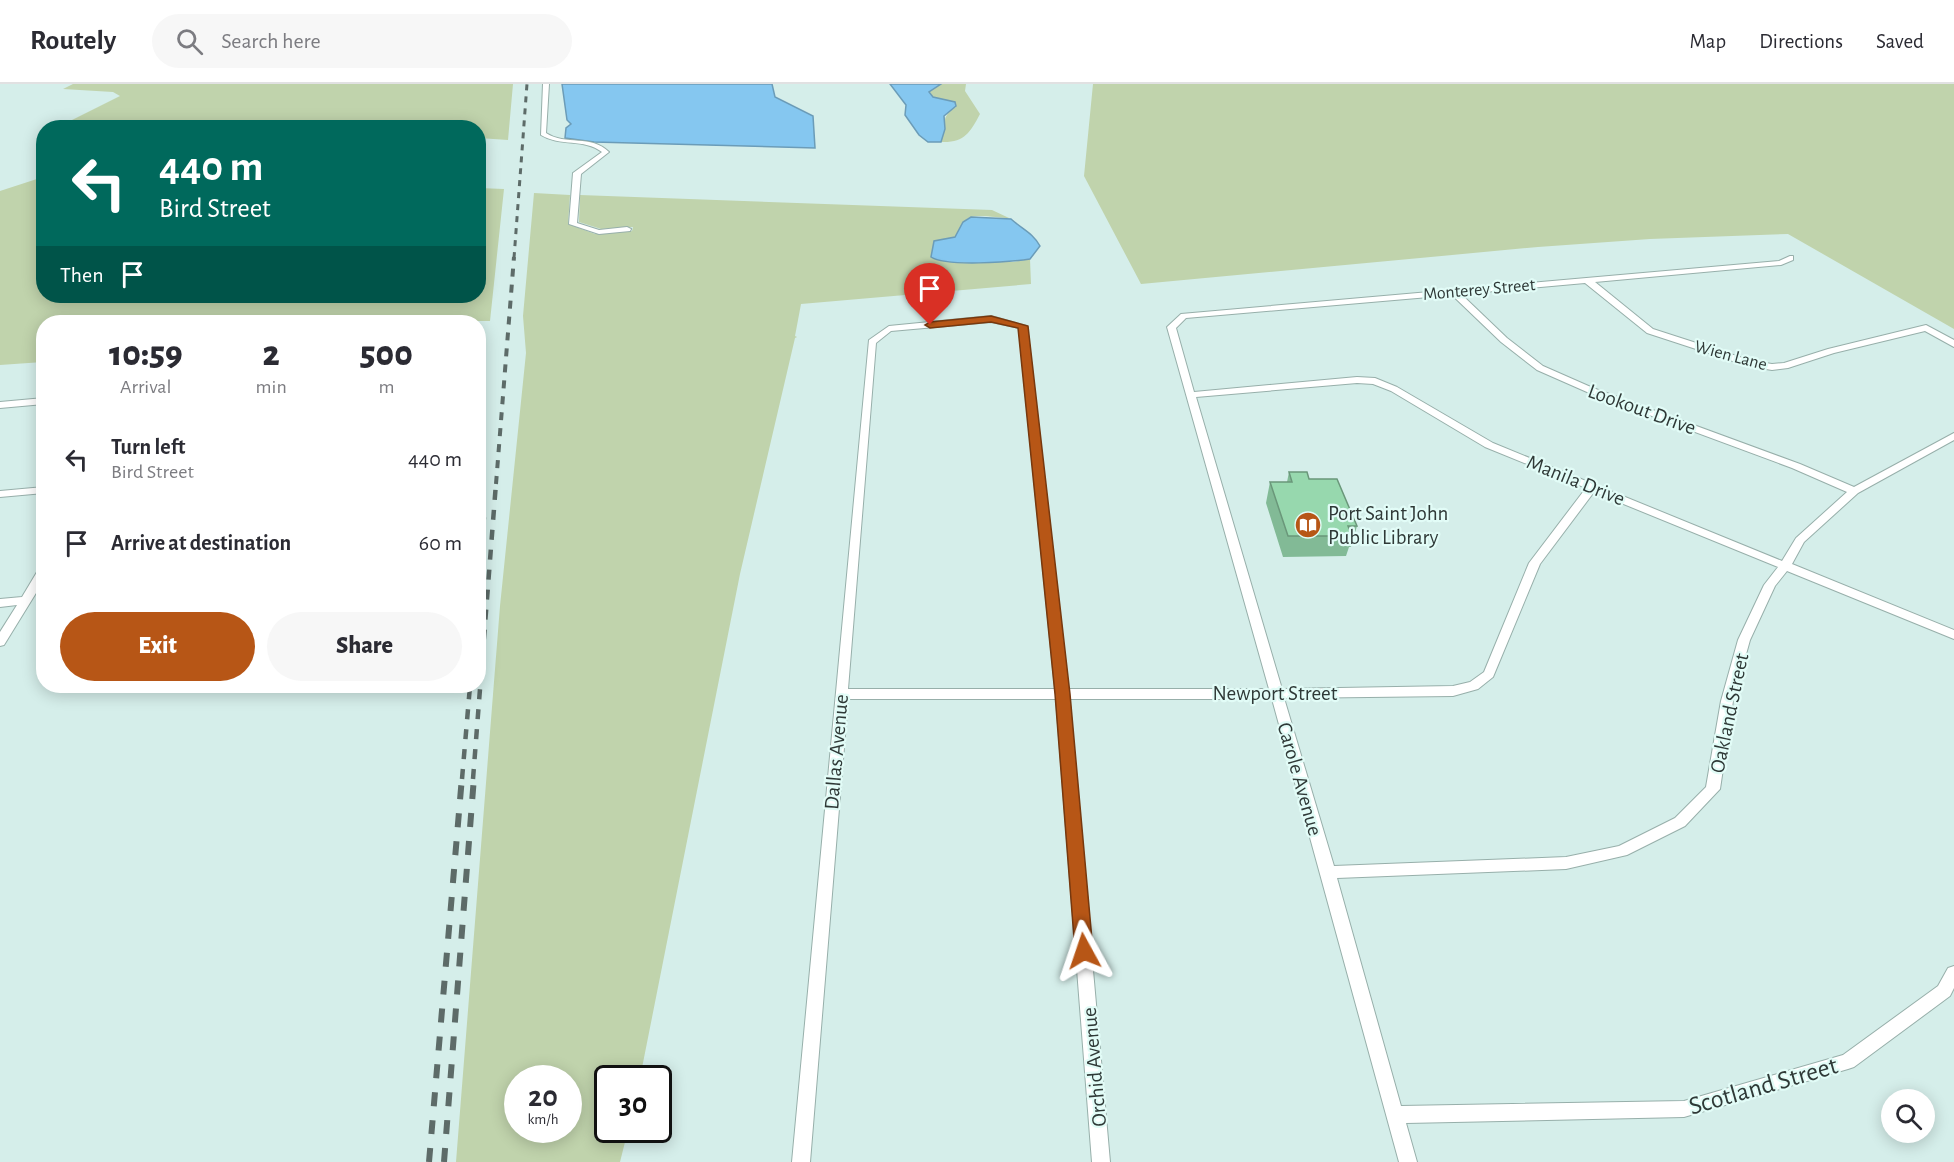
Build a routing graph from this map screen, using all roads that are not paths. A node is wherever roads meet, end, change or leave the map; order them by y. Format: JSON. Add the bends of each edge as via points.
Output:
{"nodes":[{"id":1,"x":546,"y":84,"type":"edge"},
{"id":2,"x":627,"y":229,"type":"dead end"},
{"id":3,"x":1790,"y":258,"type":"dead end"},
{"id":4,"x":1587,"y":280,"type":"junction"},
{"id":5,"x":1453,"y":291,"type":"junction"},
{"id":6,"x":1171,"y":327,"type":"joint"},
{"id":7,"x":872,"y":342,"type":"joint"},
{"id":8,"x":1954,"y":344,"type":"edge"},
{"id":9,"x":1192,"y":395,"type":"junction"},
{"id":10,"x":36,"y":402,"type":"edge"},
{"id":11,"x":0,"y":405,"type":"edge"},
{"id":12,"x":1954,"y":436,"type":"edge"},
{"id":13,"x":1592,"y":487,"type":"junction"},
{"id":14,"x":36,"y":491,"type":"edge"},
{"id":15,"x":1854,"y":491,"type":"junction"},
{"id":16,"x":0,"y":494,"type":"edge"},
{"id":17,"x":1785,"y":566,"type":"junction"},
{"id":18,"x":36,"y":583,"type":"edge"},
{"id":19,"x":25,"y":600,"type":"junction"},
{"id":20,"x":0,"y":603,"type":"edge"},
{"id":21,"x":1954,"y":635,"type":"edge"},
{"id":22,"x":0,"y":642,"type":"edge"},
{"id":23,"x":841,"y":694,"type":"junction"},
{"id":24,"x":1062,"y":694,"type":"junction"},
{"id":25,"x":1275,"y":694,"type":"junction"},
{"id":26,"x":1328,"y":872,"type":"junction"},
{"id":27,"x":1954,"y":973,"type":"edge"},
{"id":28,"x":1394,"y":1116,"type":"junction"},
{"id":29,"x":801,"y":1162,"type":"edge"},
{"id":30,"x":1101,"y":1162,"type":"edge"},
{"id":31,"x":1408,"y":1162,"type":"edge"}],
"edges":[{"from":1,"to":2,"type":"street","via":[[543,134],[555,140],[595,144],[606,152],[578,173],[573,224],[599,232]]},
{"from":3,"to":4,"type":"street","name":"Monterey Street","via":[[1781,263]]},
{"from":4,"to":5,"type":"street","name":"Monterey Street"},
{"from":4,"to":8,"type":"street","name":"Wien Lane","via":[[1650,330],[1751,364],[1785,366],[1926,328]]},
{"from":5,"to":6,"type":"street","name":"Monterey Street","via":[[1184,316]]},
{"from":5,"to":15,"type":"street","name":"Lookout Drive","via":[[1513,348],[1548,372]]},
{"from":6,"to":9,"type":"street","name":"Carole Avenue"},
{"from":7,"to":23,"type":"street","name":"Dallas Avenue"},
{"from":7,"to":24,"type":"street","name":"Orchid Avenue","via":[[889,329],[991,319],[1023,326]]},
{"from":9,"to":13,"type":"street","name":"Manila Drive","via":[[1375,381],[1489,445]]},
{"from":9,"to":25,"type":"street","name":"Carole Avenue"},
{"from":10,"to":11,"type":"street"},
{"from":12,"to":15,"type":"street","name":"Oakland Street"},
{"from":13,"to":17,"type":"street","name":"Manila Drive"},
{"from":13,"to":25,"type":"street","name":"Newport Street","via":[[1534,563],[1489,674],[1474,686],[1453,691]]},
{"from":14,"to":16,"type":"street"},
{"from":15,"to":17,"type":"street","name":"Oakland Street","via":[[1800,540]]},
{"from":17,"to":21,"type":"street","name":"Manila Drive"},
{"from":17,"to":26,"type":"street","name":"Oakland Street","via":[[1770,585],[1744,640],[1727,701],[1713,789],[1680,822],[1622,851],[1566,863]]},
{"from":18,"to":19,"type":"street"},
{"from":19,"to":20,"type":"street"},
{"from":19,"to":22,"type":"street"},
{"from":23,"to":24,"type":"street","name":"Newport Street"},
{"from":23,"to":29,"type":"street","name":"Dallas Avenue"},
{"from":24,"to":25,"type":"street","name":"Newport Street"},
{"from":24,"to":30,"type":"street","name":"Orchid Avenue"},
{"from":25,"to":26,"type":"street","name":"Carole Avenue"},
{"from":26,"to":28,"type":"street","name":"Carole Avenue"},
{"from":27,"to":28,"type":"street","name":"Scotland Street","via":[[1944,991],[1848,1061],[1684,1109]]},
{"from":28,"to":31,"type":"street","name":"Carole Avenue"}]}
